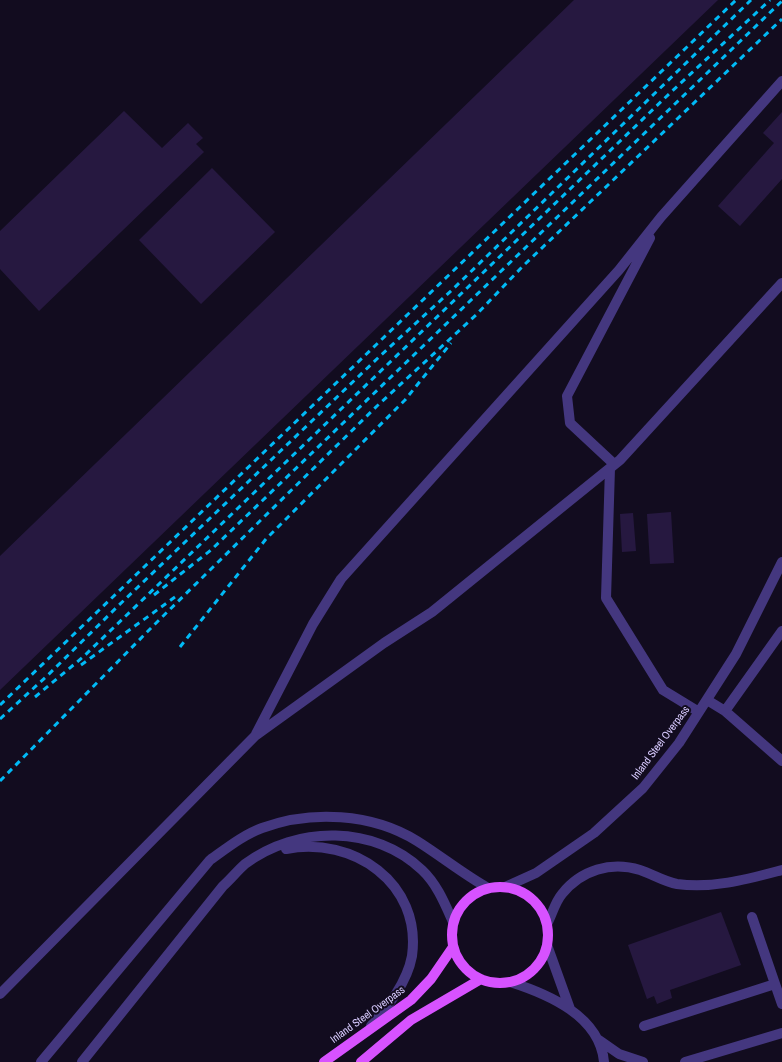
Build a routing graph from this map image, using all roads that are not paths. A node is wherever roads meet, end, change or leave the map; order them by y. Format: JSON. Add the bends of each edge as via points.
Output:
{"nodes":[{"id":1,"x":782,"y":81,"type":"edge"},
{"id":2,"x":661,"y":217,"type":"junction"},
{"id":3,"x":782,"y":283,"type":"edge"},
{"id":4,"x":612,"y":466,"type":"junction"},
{"id":5,"x":782,"y":562,"type":"edge"},
{"id":6,"x":782,"y":631,"type":"edge"},
{"id":7,"x":707,"y":700,"type":"junction"},
{"id":8,"x":725,"y":711,"type":"junction"},
{"id":9,"x":699,"y":712,"type":"junction"},
{"id":10,"x":255,"y":736,"type":"junction"},
{"id":11,"x":782,"y":761,"type":"edge"},
{"id":12,"x":245,"y":864,"type":"junction"},
{"id":13,"x":782,"y":870,"type":"edge"},
{"id":14,"x":505,"y":887,"type":"junction"},
{"id":15,"x":488,"y":888,"type":"junction"},
{"id":16,"x":752,"y":917,"type":"dead end"},
{"id":17,"x":453,"y":922,"type":"junction"},
{"id":18,"x":547,"y":924,"type":"junction"},
{"id":19,"x":547,"y":945,"type":"junction"},
{"id":20,"x":454,"y":947,"type":"junction"},
{"id":21,"x":481,"y":978,"type":"junction"},
{"id":22,"x":510,"y":982,"type":"junction"},
{"id":23,"x":775,"y":984,"type":"junction"},
{"id":24,"x":0,"y":994,"type":"edge"},
{"id":25,"x":782,"y":1004,"type":"edge"},
{"id":26,"x":570,"y":1009,"type":"junction"},
{"id":27,"x":644,"y":1026,"type":"dead end"},
{"id":28,"x":782,"y":1033,"type":"edge"},
{"id":29,"x":365,"y":1034,"type":"junction"},
{"id":30,"x":599,"y":1040,"type":"junction"},
{"id":31,"x":41,"y":1062,"type":"edge"},
{"id":32,"x":82,"y":1062,"type":"edge"},
{"id":33,"x":324,"y":1062,"type":"edge"},
{"id":34,"x":361,"y":1062,"type":"edge"},
{"id":35,"x":604,"y":1062,"type":"edge"},
{"id":36,"x":643,"y":1062,"type":"edge"},
{"id":37,"x":684,"y":1062,"type":"edge"}],
"edges":[{"from":1,"to":2,"type":"street"},
{"from":2,"to":4,"type":"street","via":[[567,396],[570,423]]},
{"from":2,"to":10,"type":"street","via":[[619,270],[341,579],[313,624]]},
{"from":3,"to":4,"type":"street"},
{"from":4,"to":9,"type":"street","via":[[606,598],[663,690]]},
{"from":4,"to":10,"type":"street","via":[[432,612],[384,643]]},
{"from":5,"to":7,"type":"street","name":"Inland Steel Overpass","via":[[736,654]]},
{"from":6,"to":8,"type":"street"},
{"from":7,"to":8,"type":"street"},
{"from":7,"to":9,"type":"street","name":"Inland Steel Overpass"},
{"from":8,"to":11,"type":"street"},
{"from":9,"to":14,"type":"street","name":"Inland Steel Overpass","via":[[679,743],[643,788],[594,833],[536,873]]},
{"from":10,"to":24,"type":"street"},
{"from":12,"to":17,"type":"street","via":[[271,849],[299,839],[328,834],[358,837],[406,856],[423,871],[439,891]]},
{"from":12,"to":29,"type":"street","via":[[277,851],[299,846],[322,847],[344,851],[363,860],[379,870],[391,882],[409,918],[412,956],[407,974],[398,991]]},
{"from":12,"to":32,"type":"street","via":[[223,886]]},
{"from":13,"to":18,"type":"street","via":[[726,884],[676,884],[639,870],[618,866],[600,868],[581,876],[561,894]]},
{"from":14,"to":15,"type":"main road"},
{"from":14,"to":18,"type":"main road","via":[[519,890],[532,898],[542,910]]},
{"from":15,"to":17,"type":"main road","via":[[466,900]]},
{"from":15,"to":31,"type":"street","via":[[468,878],[417,841],[378,824],[340,817],[317,817],[290,820],[261,828],[236,840],[210,860]]},
{"from":16,"to":23,"type":"street"},
{"from":17,"to":20,"type":"main road"},
{"from":18,"to":19,"type":"main road"},
{"from":19,"to":22,"type":"main road","via":[[534,969]]},
{"from":19,"to":26,"type":"street"},
{"from":20,"to":21,"type":"main road","via":[[459,960],[468,971]]},
{"from":20,"to":29,"type":"main road","name":"Inland Steel Overpass","via":[[431,979],[411,1000]]},
{"from":21,"to":22,"type":"main road","via":[[495,982]]},
{"from":21,"to":34,"type":"main road","via":[[411,1020]]},
{"from":22,"to":26,"type":"street","via":[[547,996]]},
{"from":23,"to":25,"type":"street"},
{"from":23,"to":27,"type":"street"},
{"from":26,"to":30,"type":"street"},
{"from":28,"to":37,"type":"street"},
{"from":29,"to":33,"type":"main road","name":"Inland Steel Overpass"},
{"from":30,"to":35,"type":"street"},
{"from":30,"to":36,"type":"street","via":[[619,1054]]}]}
